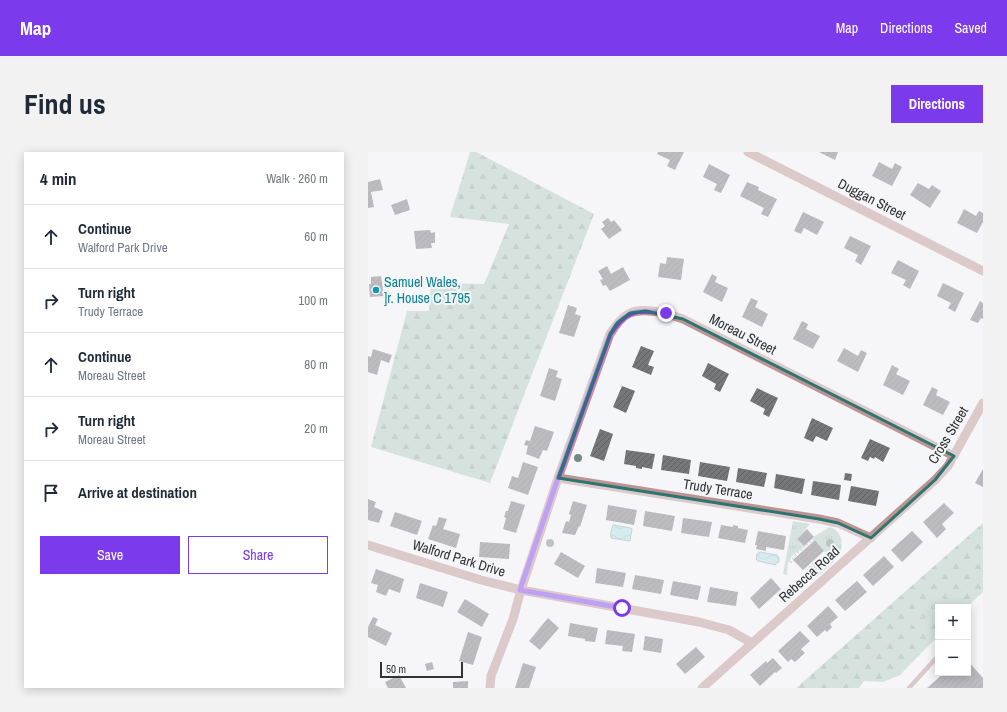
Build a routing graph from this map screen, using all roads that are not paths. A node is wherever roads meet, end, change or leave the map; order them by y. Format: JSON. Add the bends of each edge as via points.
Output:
{"nodes":[{"id":1,"x":748,"y":152,"type":"edge"},
{"id":2,"x":983,"y":271,"type":"edge"},
{"id":3,"x":983,"y":403,"type":"edge"},
{"id":4,"x":954,"y":456,"type":"junction"},
{"id":5,"x":558,"y":478,"type":"junction"},
{"id":6,"x":935,"y":480,"type":"joint"},
{"id":7,"x":871,"y":538,"type":"junction"},
{"id":8,"x":368,"y":544,"type":"edge"},
{"id":9,"x":520,"y":590,"type":"junction"},
{"id":10,"x":752,"y":643,"type":"junction"},
{"id":11,"x":935,"y":659,"type":"edge"},
{"id":12,"x":490,"y":688,"type":"edge"},
{"id":13,"x":702,"y":688,"type":"edge"},
{"id":14,"x":908,"y":688,"type":"edge"}],
"edges":[{"from":1,"to":2,"type":"street","name":"Duggan Street"},
{"from":3,"to":4,"type":"street","name":"Cross Street"},
{"from":4,"to":5,"type":"street","name":"Moreau Street","via":[[683,319],[666,313],[646,311],[630,313],[617,323],[610,334]]},
{"from":4,"to":6,"type":"street","name":"Cross Street"},
{"from":5,"to":7,"type":"street","name":"Trudy Terrace","via":[[819,519],[838,523]]},
{"from":5,"to":9,"type":"street"},
{"from":6,"to":7,"type":"street","name":"Rebecca Road"},
{"from":7,"to":10,"type":"street","name":"Rebecca Road"},
{"from":8,"to":9,"type":"street","name":"Walford Park Drive"},
{"from":9,"to":10,"type":"street","name":"Walford Park Drive","via":[[699,622],[729,630]]},
{"from":9,"to":12,"type":"street","via":[[513,619],[491,676]]},
{"from":10,"to":13,"type":"street","name":"Rebecca Road"},
{"from":11,"to":14,"type":"lane"}]}
